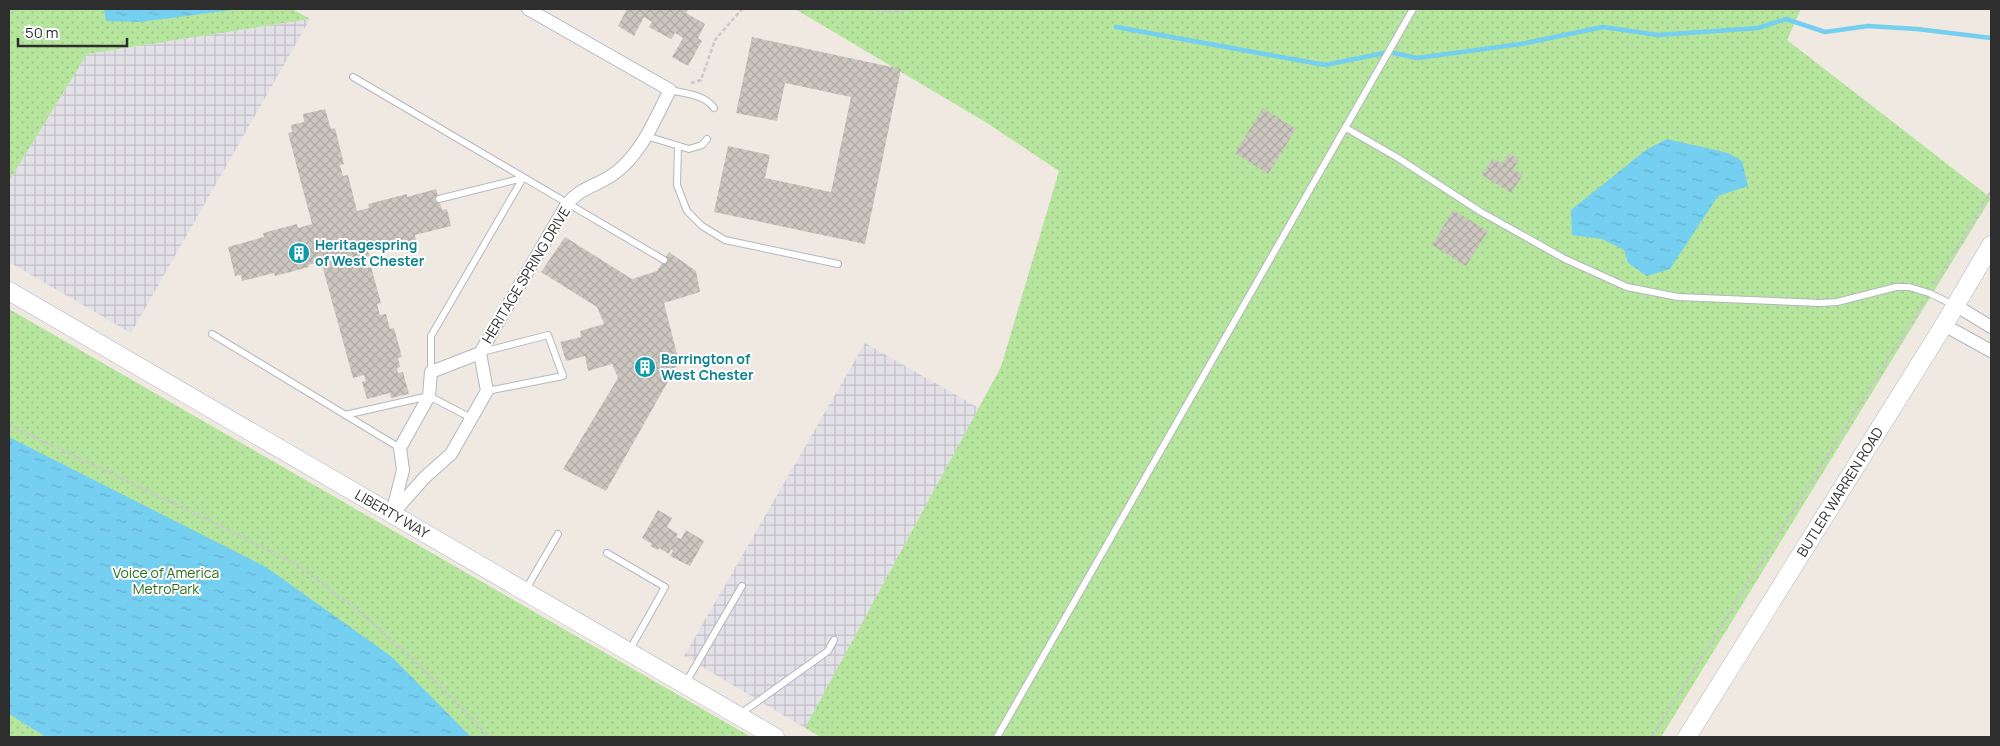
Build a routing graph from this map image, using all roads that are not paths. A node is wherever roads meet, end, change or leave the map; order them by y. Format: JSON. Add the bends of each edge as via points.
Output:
{"nodes":[{"id":1,"x":528,"y":9,"type":"edge"},
{"id":2,"x":1413,"y":9,"type":"edge"},
{"id":3,"x":353,"y":77,"type":"dead end"},
{"id":4,"x":670,"y":90,"type":"junction"},
{"id":5,"x":714,"y":108,"type":"dead end"},
{"id":6,"x":1346,"y":128,"type":"junction"},
{"id":7,"x":646,"y":136,"type":"junction"},
{"id":8,"x":706,"y":139,"type":"dead end"},
{"id":9,"x":678,"y":146,"type":"junction"},
{"id":10,"x":523,"y":178,"type":"junction"},
{"id":11,"x":439,"y":199,"type":"dead end"},
{"id":12,"x":567,"y":204,"type":"junction"},
{"id":13,"x":1991,"y":245,"type":"edge"},
{"id":14,"x":664,"y":260,"type":"dead end"},
{"id":15,"x":838,"y":264,"type":"dead end"},
{"id":16,"x":9,"y":291,"type":"edge"},
{"id":17,"x":1955,"y":305,"type":"junction"},
{"id":18,"x":1944,"y":325,"type":"junction"},
{"id":19,"x":1991,"y":327,"type":"edge"},
{"id":20,"x":212,"y":334,"type":"dead end"},
{"id":21,"x":1991,"y":351,"type":"edge"},
{"id":22,"x":480,"y":353,"type":"junction"},
{"id":23,"x":431,"y":372,"type":"junction"},
{"id":24,"x":487,"y":391,"type":"junction"},
{"id":25,"x":429,"y":396,"type":"junction"},
{"id":26,"x":345,"y":415,"type":"junction"},
{"id":27,"x":471,"y":418,"type":"junction"},
{"id":28,"x":400,"y":448,"type":"junction"},
{"id":29,"x":392,"y":514,"type":"junction"},
{"id":30,"x":558,"y":534,"type":"dead end"},
{"id":31,"x":607,"y":553,"type":"dead end"},
{"id":32,"x":742,"y":586,"type":"dead end"},
{"id":33,"x":525,"y":592,"type":"junction"},
{"id":34,"x":834,"y":640,"type":"dead end"},
{"id":35,"x":629,"y":652,"type":"junction"},
{"id":36,"x":684,"y":685,"type":"junction"},
{"id":37,"x":738,"y":716,"type":"junction"},
{"id":38,"x":775,"y":737,"type":"edge"},
{"id":39,"x":997,"y":737,"type":"edge"},
{"id":40,"x":1687,"y":737,"type":"edge"}],
"edges":[{"from":1,"to":4,"type":"street"},
{"from":2,"to":6,"type":"lane"},
{"from":3,"to":10,"type":"lane"},
{"from":4,"to":5,"type":"lane","via":[[700,97]]},
{"from":4,"to":7,"type":"street","name":"HERITAGE SPRING DRIVE"},
{"from":6,"to":17,"type":"lane","via":[[1481,212],[1565,259],[1627,287],[1678,297],[1820,303],[1909,287]]},
{"from":6,"to":39,"type":"lane"},
{"from":7,"to":9,"type":"lane"},
{"from":7,"to":12,"type":"street","name":"HERITAGE SPRING DRIVE","via":[[616,173],[585,188]]},
{"from":8,"to":9,"type":"lane","via":[[702,145],[690,149]]},
{"from":9,"to":15,"type":"lane","via":[[677,185],[687,211],[702,226],[725,240]]},
{"from":10,"to":11,"type":"lane"},
{"from":10,"to":12,"type":"lane"},
{"from":10,"to":23,"type":"lane","via":[[431,336]]},
{"from":12,"to":14,"type":"lane"},
{"from":12,"to":22,"type":"street","name":"HERITAGE SPRING DRIVE"},
{"from":13,"to":17,"type":"main road","name":"BUTLER WARREN ROAD"},
{"from":16,"to":29,"type":"main road","name":"LIBERTY WAY"},
{"from":17,"to":18,"type":"main road","name":"BUTLER WARREN ROAD"},
{"from":17,"to":19,"type":"street"},
{"from":18,"to":21,"type":"street"},
{"from":18,"to":40,"type":"main road","name":"BUTLER WARREN ROAD"},
{"from":20,"to":26,"type":"lane"},
{"from":22,"to":23,"type":"street","name":"HERITAGE SPRING DRIVE"},
{"from":22,"to":24,"type":"street","name":"HERITAGE SPRING DRIVE"},
{"from":22,"to":24,"type":"lane","via":[[548,335],[563,376]]},
{"from":23,"to":25,"type":"street"},
{"from":24,"to":27,"type":"street"},
{"from":25,"to":26,"type":"lane"},
{"from":25,"to":27,"type":"lane"},
{"from":25,"to":28,"type":"street"},
{"from":26,"to":28,"type":"lane"},
{"from":27,"to":29,"type":"street","via":[[451,454]]},
{"from":28,"to":29,"type":"street","via":[[403,470]]},
{"from":29,"to":33,"type":"main road","name":"LIBERTY WAY"},
{"from":30,"to":33,"type":"lane"},
{"from":31,"to":35,"type":"lane","via":[[665,587]]},
{"from":32,"to":36,"type":"lane"},
{"from":33,"to":35,"type":"main road","name":"LIBERTY WAY"},
{"from":34,"to":37,"type":"lane","via":[[828,651]]},
{"from":35,"to":36,"type":"main road","name":"LIBERTY WAY"},
{"from":36,"to":37,"type":"main road","name":"LIBERTY WAY"},
{"from":37,"to":38,"type":"main road","name":"LIBERTY WAY"}]}
